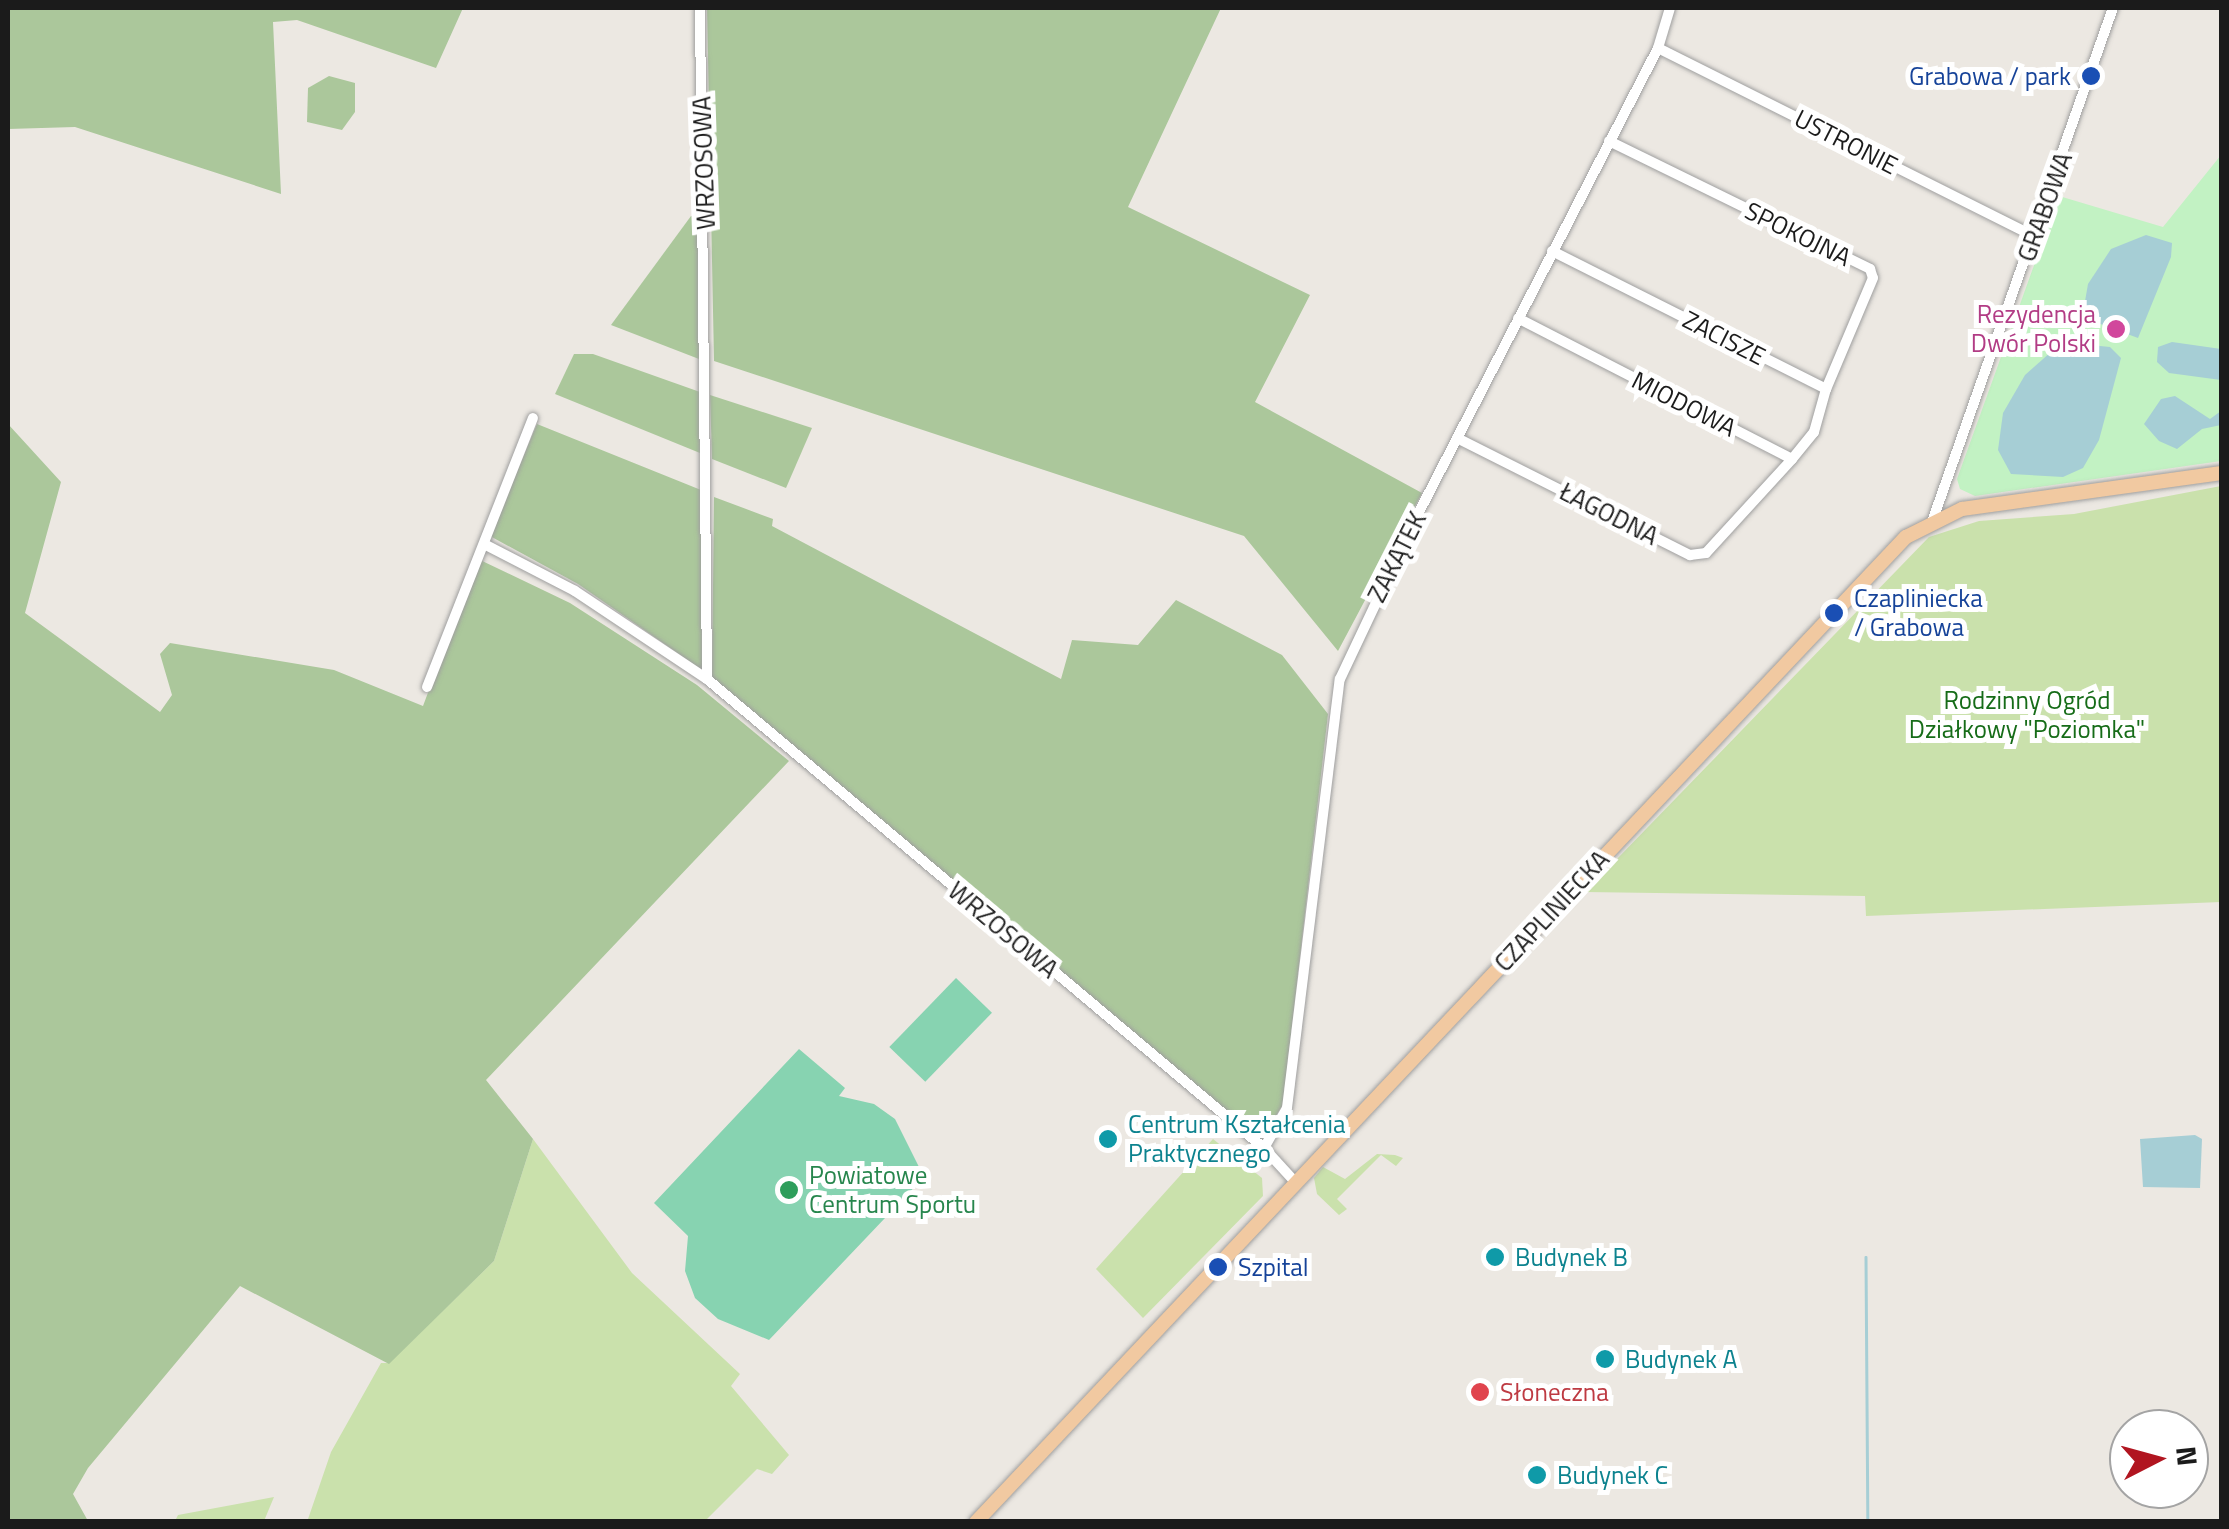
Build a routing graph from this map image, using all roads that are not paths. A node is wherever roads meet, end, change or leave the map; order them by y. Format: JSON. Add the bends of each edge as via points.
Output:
{"nodes":[{"id":1,"x":700,"y":8,"type":"edge"},
{"id":2,"x":1670,"y":8,"type":"edge"},
{"id":3,"x":2113,"y":8,"type":"edge"},
{"id":4,"x":1658,"y":48,"type":"junction"},
{"id":5,"x":1608,"y":142,"type":"junction"},
{"id":6,"x":2034,"y":236,"type":"junction"},
{"id":7,"x":1552,"y":250,"type":"junction"},
{"id":8,"x":1518,"y":318,"type":"junction"},
{"id":9,"x":1826,"y":390,"type":"junction"},
{"id":10,"x":533,"y":418,"type":"dead end"},
{"id":11,"x":1457,"y":438,"type":"junction"},
{"id":12,"x":1792,"y":459,"type":"junction"},
{"id":13,"x":2222,"y":472,"type":"edge"},
{"id":14,"x":1933,"y":518,"type":"junction"},
{"id":15,"x":484,"y":544,"type":"junction"},
{"id":16,"x":707,"y":679,"type":"junction"},
{"id":17,"x":427,"y":687,"type":"dead end"},
{"id":18,"x":1264,"y":1148,"type":"junction"},
{"id":19,"x":1297,"y":1184,"type":"junction"},
{"id":20,"x":976,"y":1522,"type":"edge"}],
"edges":[{"from":1,"to":16,"type":"street","name":"WRZOSOWA"},
{"from":2,"to":4,"type":"street","name":"ZAKĄTEK"},
{"from":3,"to":6,"type":"street","name":"GRABOWA"},
{"from":4,"to":5,"type":"street","name":"ZAKĄTEK"},
{"from":4,"to":6,"type":"street","name":"USTRONIE"},
{"from":5,"to":7,"type":"street","name":"ZAKĄTEK"},
{"from":5,"to":9,"type":"street","name":"SPOKOJNA","via":[[1870,269],[1873,278]]},
{"from":6,"to":14,"type":"street","name":"GRABOWA"},
{"from":7,"to":8,"type":"street","name":"ZAKĄTEK"},
{"from":7,"to":9,"type":"street","name":"ZACISZE"},
{"from":8,"to":11,"type":"street","name":"ZAKĄTEK"},
{"from":8,"to":12,"type":"street","name":"MIODOWA"},
{"from":9,"to":12,"type":"street","via":[[1814,432]]},
{"from":10,"to":15,"type":"street"},
{"from":11,"to":12,"type":"street","name":"ŁAGODNA","via":[[1690,555],[1706,553]]},
{"from":11,"to":18,"type":"street","name":"ZAKĄTEK","via":[[1340,679],[1287,1108]]},
{"from":13,"to":14,"type":"main road"},
{"from":14,"to":19,"type":"main road","name":"CZAPLINIECKA","via":[[1888,555]]},
{"from":15,"to":16,"type":"street","name":"WRZOSOWA","via":[[575,590]]},
{"from":15,"to":17,"type":"street"},
{"from":16,"to":18,"type":"street","name":"WRZOSOWA"},
{"from":18,"to":19,"type":"street","name":"WRZOSOWA"},
{"from":19,"to":20,"type":"main road","name":"CZAPLINIECKA"}]}
